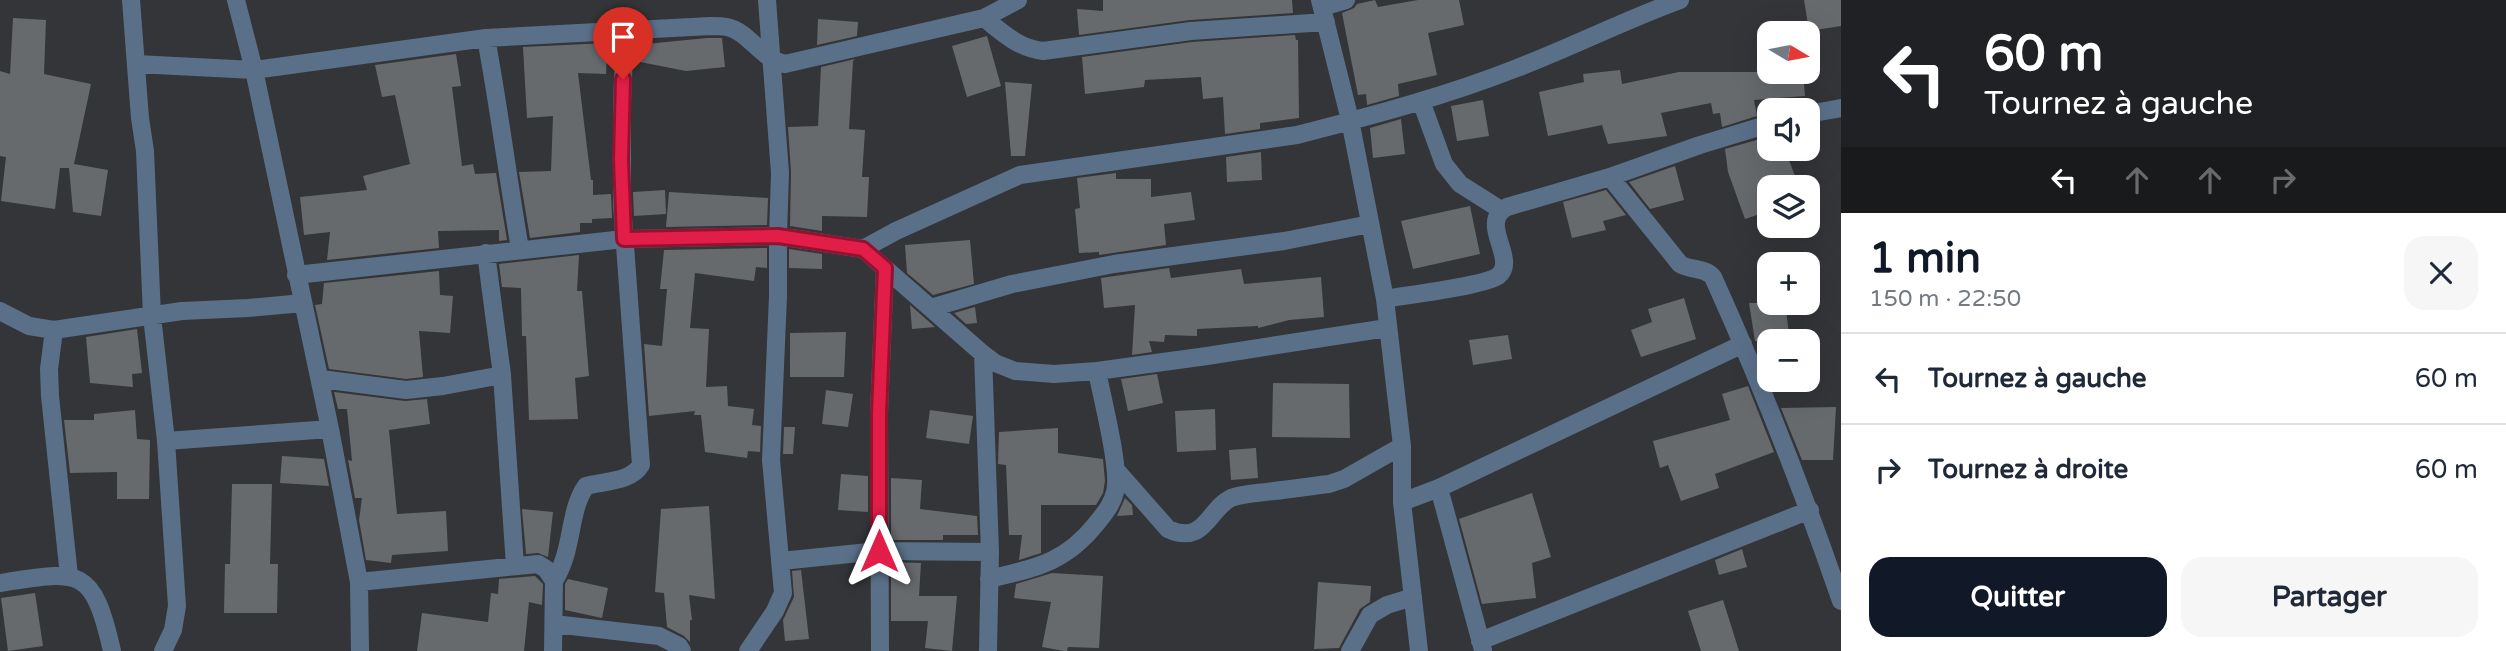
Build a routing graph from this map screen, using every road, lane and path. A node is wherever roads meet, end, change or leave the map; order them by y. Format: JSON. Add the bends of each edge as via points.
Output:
{"nodes":[{"id":1,"x":131,"y":0,"type":"edge"},
{"id":2,"x":236,"y":0,"type":"edge"},
{"id":3,"x":767,"y":0,"type":"edge"},
{"id":4,"x":1018,"y":0,"type":"edge"},
{"id":5,"x":1346,"y":0,"type":"edge"},
{"id":6,"x":1680,"y":0,"type":"edge"},
{"id":7,"x":1323,"y":10,"type":"edge"},
{"id":8,"x":984,"y":18,"type":"junction"},
{"id":9,"x":625,"y":31,"type":"junction"},
{"id":10,"x":486,"y":38,"type":"junction"},
{"id":11,"x":771,"y":61,"type":"junction"},
{"id":12,"x":136,"y":64,"type":"junction"},
{"id":13,"x":254,"y":70,"type":"junction"},
{"id":14,"x":1421,"y":101,"type":"junction"},
{"id":15,"x":1841,"y":108,"type":"edge"},
{"id":16,"x":1820,"y":112,"type":"edge"},
{"id":17,"x":1350,"y":120,"type":"junction"},
{"id":18,"x":1757,"y":128,"type":"edge"},
{"id":19,"x":1610,"y":177,"type":"junction"},
{"id":20,"x":1500,"y":210,"type":"junction"},
{"id":21,"x":1370,"y":224,"type":"junction"},
{"id":22,"x":778,"y":236,"type":"junction"},
{"id":23,"x":624,"y":239,"type":"junction"},
{"id":24,"x":520,"y":249,"type":"junction"},
{"id":25,"x":863,"y":249,"type":"junction"},
{"id":26,"x":486,"y":253,"type":"junction"},
{"id":27,"x":885,"y":268,"type":"junction"},
{"id":28,"x":296,"y":275,"type":"junction"},
{"id":29,"x":1385,"y":299,"type":"junction"},
{"id":30,"x":303,"y":303,"type":"junction"},
{"id":31,"x":931,"y":307,"type":"junction"},
{"id":32,"x":0,"y":311,"type":"edge"},
{"id":33,"x":152,"y":316,"type":"junction"},
{"id":34,"x":1387,"y":328,"type":"junction"},
{"id":35,"x":54,"y":330,"type":"junction"},
{"id":36,"x":1743,"y":345,"type":"junction"},
{"id":37,"x":983,"y":354,"type":"junction"},
{"id":38,"x":1097,"y":371,"type":"junction"},
{"id":39,"x":502,"y":375,"type":"junction"},
{"id":40,"x":321,"y":379,"type":"junction"},
{"id":41,"x":330,"y":429,"type":"junction"},
{"id":42,"x":166,"y":441,"type":"junction"},
{"id":43,"x":1402,"y":446,"type":"junction"},
{"id":44,"x":1116,"y":470,"type":"junction"},
{"id":45,"x":1439,"y":488,"type":"junction"},
{"id":46,"x":1402,"y":502,"type":"junction"},
{"id":47,"x":1810,"y":510,"type":"junction"},
{"id":48,"x":879,"y":551,"type":"junction"},
{"id":49,"x":990,"y":552,"type":"junction"},
{"id":50,"x":780,"y":561,"type":"junction"},
{"id":51,"x":515,"y":566,"type":"junction"},
{"id":52,"x":69,"y":576,"type":"junction"},
{"id":53,"x":989,"y":579,"type":"junction"},
{"id":54,"x":554,"y":581,"type":"junction"},
{"id":55,"x":359,"y":582,"type":"junction"},
{"id":56,"x":0,"y":583,"type":"edge"},
{"id":57,"x":1413,"y":597,"type":"junction"},
{"id":58,"x":1841,"y":601,"type":"edge"},
{"id":59,"x":554,"y":624,"type":"junction"},
{"id":60,"x":1482,"y":646,"type":"edge"},
{"id":61,"x":112,"y":651,"type":"edge"},
{"id":62,"x":163,"y":651,"type":"edge"},
{"id":63,"x":360,"y":651,"type":"edge"},
{"id":64,"x":553,"y":651,"type":"edge"},
{"id":65,"x":682,"y":651,"type":"edge"},
{"id":66,"x":748,"y":651,"type":"edge"},
{"id":67,"x":880,"y":651,"type":"edge"},
{"id":68,"x":988,"y":651,"type":"edge"},
{"id":69,"x":1350,"y":651,"type":"edge"},
{"id":70,"x":1419,"y":651,"type":"edge"}],
"edges":[{"from":1,"to":12,"type":"street"},
{"from":2,"to":13,"type":"street"},
{"from":3,"to":11,"type":"street"},
{"from":4,"to":8,"type":"street"},
{"from":5,"to":7,"type":"street"},
{"from":6,"to":14,"type":"street","via":[[1516,69]]},
{"from":7,"to":8,"type":"street","via":[[1043,51],[1012,41]]},
{"from":7,"to":17,"type":"street"},
{"from":8,"to":11,"type":"street","via":[[798,62]]},
{"from":9,"to":10,"type":"street"},
{"from":9,"to":11,"type":"street","via":[[728,27]]},
{"from":9,"to":23,"type":"street"},
{"from":10,"to":13,"type":"street"},
{"from":10,"to":24,"type":"street"},
{"from":11,"to":22,"type":"street","via":[[780,173]]},
{"from":12,"to":13,"type":"street"},
{"from":12,"to":33,"type":"street"},
{"from":13,"to":28,"type":"street"},
{"from":14,"to":17,"type":"street"},
{"from":14,"to":20,"type":"street","via":[[1444,164],[1460,184]]},
{"from":15,"to":16,"type":"street"},
{"from":17,"to":21,"type":"street"},
{"from":17,"to":25,"type":"street","via":[[1297,135],[1020,175]]},
{"from":18,"to":19,"type":"street"},
{"from":19,"to":20,"type":"street"},
{"from":19,"to":36,"type":"street","via":[[1680,264],[1710,273]]},
{"from":20,"to":29,"type":"street","via":[[1496,229],[1504,268],[1498,276]]},
{"from":21,"to":29,"type":"street"},
{"from":21,"to":31,"type":"street","via":[[1114,264],[1012,284]]},
{"from":22,"to":23,"type":"street"},
{"from":22,"to":25,"type":"street"},
{"from":22,"to":50,"type":"street","via":[[771,460]]},
{"from":23,"to":24,"type":"street"},
{"from":23,"to":54,"type":"street","via":[[641,466],[629,477],[586,486],[564,566]]},
{"from":24,"to":26,"type":"street"},
{"from":25,"to":27,"type":"street"},
{"from":26,"to":28,"type":"street"},
{"from":26,"to":39,"type":"street"},
{"from":27,"to":31,"type":"street"},
{"from":27,"to":48,"type":"street"},
{"from":28,"to":30,"type":"street"},
{"from":29,"to":34,"type":"street"},
{"from":30,"to":33,"type":"street"},
{"from":30,"to":40,"type":"street"},
{"from":31,"to":37,"type":"street"},
{"from":32,"to":35,"type":"street","via":[[29,326]]},
{"from":33,"to":35,"type":"street"},
{"from":33,"to":42,"type":"street"},
{"from":34,"to":38,"type":"street"},
{"from":34,"to":43,"type":"street"},
{"from":35,"to":52,"type":"street","via":[[50,396]]},
{"from":36,"to":45,"type":"street"},
{"from":36,"to":47,"type":"street"},
{"from":37,"to":38,"type":"street","via":[[1014,371],[1031,374]]},
{"from":37,"to":49,"type":"street"},
{"from":38,"to":44,"type":"street"},
{"from":39,"to":40,"type":"street","via":[[406,390]]},
{"from":39,"to":51,"type":"street"},
{"from":40,"to":41,"type":"street"},
{"from":41,"to":42,"type":"street"},
{"from":41,"to":55,"type":"street"},
{"from":42,"to":62,"type":"street","via":[[177,606]]},
{"from":43,"to":44,"type":"street","via":[[1344,479],[1230,499],[1207,524],[1178,534],[1168,529]]},
{"from":43,"to":46,"type":"street"},
{"from":44,"to":53,"type":"street","via":[[1116,491],[1108,509],[1075,546],[1057,559]]},
{"from":45,"to":46,"type":"street"},
{"from":45,"to":60,"type":"street"},
{"from":46,"to":57,"type":"street"},
{"from":47,"to":58,"type":"street"},
{"from":47,"to":60,"type":"street"},
{"from":48,"to":49,"type":"street"},
{"from":48,"to":50,"type":"street"},
{"from":48,"to":67,"type":"street"},
{"from":49,"to":53,"type":"street"},
{"from":50,"to":66,"type":"street","via":[[780,603]]},
{"from":51,"to":54,"type":"street","via":[[538,564]]},
{"from":51,"to":55,"type":"street"},
{"from":52,"to":56,"type":"street"},
{"from":52,"to":61,"type":"street","via":[[96,596]]},
{"from":53,"to":68,"type":"street"},
{"from":54,"to":59,"type":"street"},
{"from":55,"to":63,"type":"street"},
{"from":57,"to":69,"type":"street","via":[[1370,615]]},
{"from":57,"to":70,"type":"street"},
{"from":59,"to":64,"type":"street"},
{"from":59,"to":65,"type":"street","via":[[659,636]]}]}
